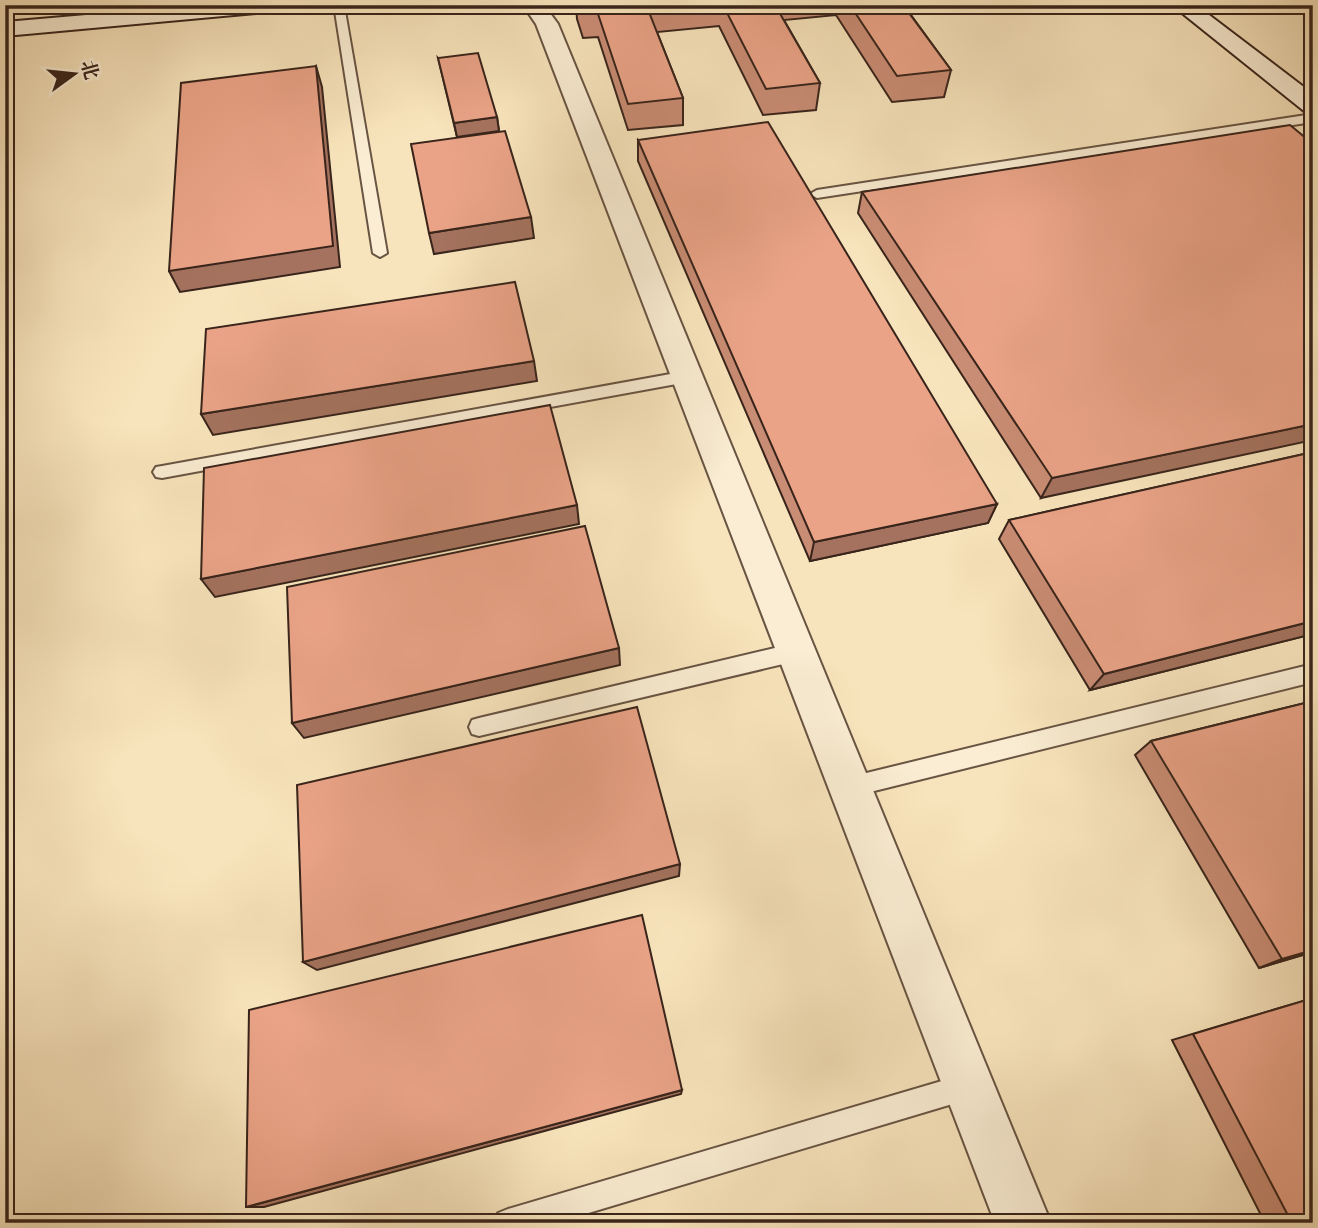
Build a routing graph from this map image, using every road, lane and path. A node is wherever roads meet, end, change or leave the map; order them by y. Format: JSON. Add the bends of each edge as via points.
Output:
{"nodes":[{"id":1,"x":279,"y":5,"type":"edge"},
{"id":2,"x":339,"y":5,"type":"edge"},
{"id":3,"x":533,"y":5,"type":"edge"},
{"id":4,"x":1182,"y":5,"type":"edge"},
{"id":5,"x":5,"y":29,"type":"edge"},
{"id":6,"x":1313,"y":106,"type":"edge"},
{"id":7,"x":1313,"y":118,"type":"edge"},
{"id":8,"x":817,"y":194,"type":"dead end"},
{"id":9,"x":380,"y":253,"type":"dead end"},
{"id":10,"x":687,"y":377,"type":"junction"},
{"id":11,"x":162,"y":472,"type":"dead end"},
{"id":12,"x":796,"y":652,"type":"junction"},
{"id":13,"x":1313,"y":673,"type":"edge"},
{"id":14,"x":479,"y":727,"type":"dead end"},
{"id":15,"x":850,"y":787,"type":"junction"},
{"id":16,"x":969,"y":1086,"type":"junction"},
{"id":17,"x":508,"y":1223,"type":"edge"},
{"id":18,"x":1023,"y":1223,"type":"edge"}],
"edges":[{"from":1,"to":5,"type":"street"},
{"from":2,"to":9,"type":"lane"},
{"from":3,"to":10,"type":"street","via":[[547,24]]},
{"from":4,"to":6,"type":"street"},
{"from":7,"to":8,"type":"lane"},
{"from":10,"to":11,"type":"lane"},
{"from":10,"to":12,"type":"street"},
{"from":12,"to":14,"type":"lane"},
{"from":12,"to":15,"type":"street"},
{"from":13,"to":15,"type":"lane"},
{"from":15,"to":16,"type":"street"},
{"from":16,"to":17,"type":"lane"},
{"from":16,"to":18,"type":"street"}]}
